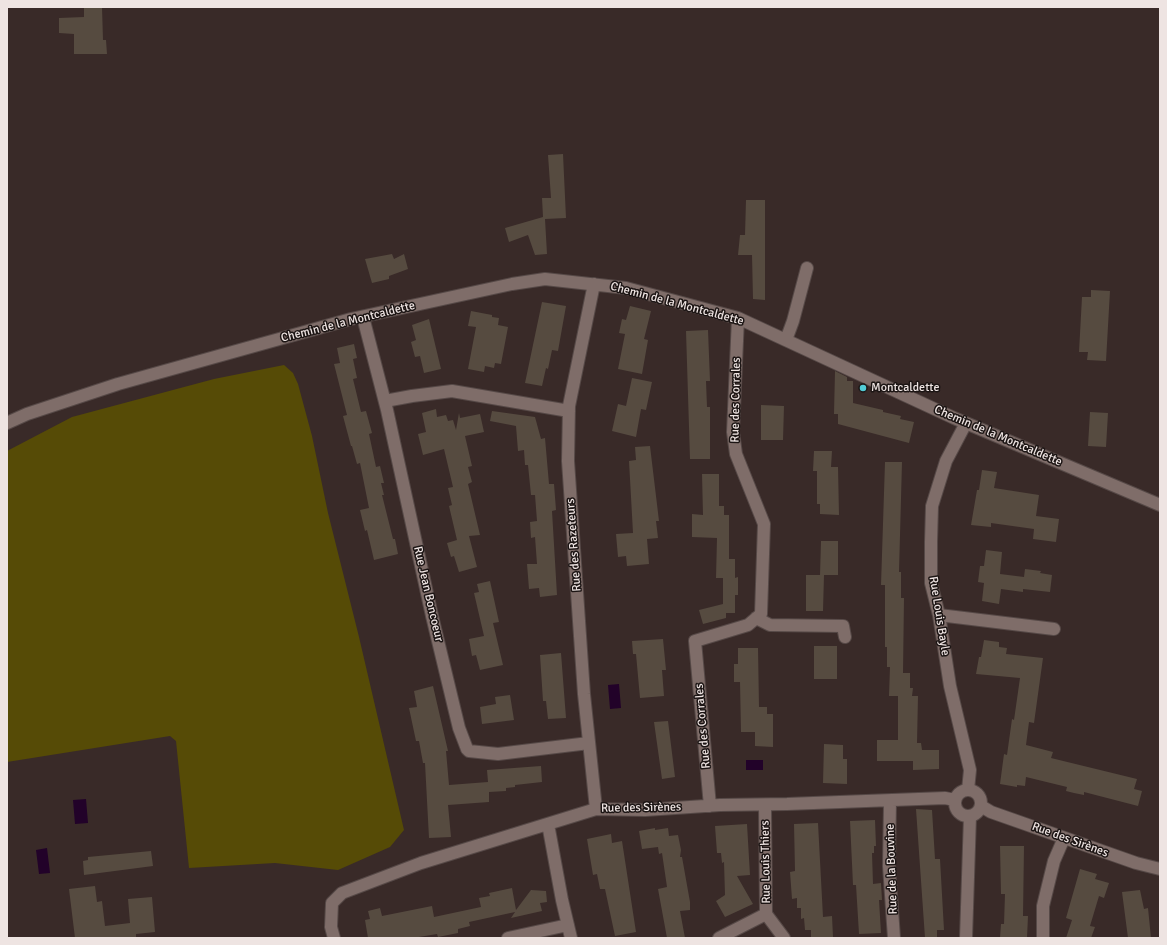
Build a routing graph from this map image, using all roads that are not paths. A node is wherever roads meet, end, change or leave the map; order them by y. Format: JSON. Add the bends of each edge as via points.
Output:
{"nodes":[{"id":1,"x":807,"y":268,"type":"dead end"},
{"id":2,"x":594,"y":284,"type":"junction"},
{"id":3,"x":363,"y":317,"type":"junction"},
{"id":4,"x":738,"y":318,"type":"junction"},
{"id":5,"x":786,"y":340,"type":"junction"},
{"id":6,"x":385,"y":401,"type":"junction"},
{"id":7,"x":569,"y":411,"type":"junction"},
{"id":8,"x":7,"y":423,"type":"edge"},
{"id":9,"x":966,"y":423,"type":"junction"},
{"id":10,"x":1160,"y":505,"type":"edge"},
{"id":11,"x":939,"y":615,"type":"junction"},
{"id":12,"x":756,"y":618,"type":"junction"},
{"id":13,"x":1054,"y":629,"type":"dead end"},
{"id":14,"x":845,"y":637,"type":"dead end"},
{"id":15,"x":589,"y":743,"type":"junction"},
{"id":16,"x":968,"y":790,"type":"junction"},
{"id":17,"x":955,"y":800,"type":"junction"},
{"id":18,"x":890,"y":801,"type":"junction"},
{"id":19,"x":765,"y":805,"type":"junction"},
{"id":20,"x":710,"y":806,"type":"junction"},
{"id":21,"x":981,"y":806,"type":"junction"},
{"id":22,"x":596,"y":809,"type":"junction"},
{"id":23,"x":970,"y":816,"type":"junction"},
{"id":24,"x":548,"y":824,"type":"junction"},
{"id":25,"x":1064,"y":838,"type":"junction"},
{"id":26,"x":1160,"y":869,"type":"edge"},
{"id":27,"x":766,"y":914,"type":"junction"},
{"id":28,"x":568,"y":925,"type":"junction"},
{"id":29,"x":334,"y":938,"type":"edge"},
{"id":30,"x":508,"y":938,"type":"edge"},
{"id":31,"x":571,"y":938,"type":"edge"},
{"id":32,"x":719,"y":938,"type":"edge"},
{"id":33,"x":784,"y":938,"type":"edge"},
{"id":34,"x":894,"y":938,"type":"edge"},
{"id":35,"x":966,"y":938,"type":"edge"},
{"id":36,"x":1043,"y":938,"type":"edge"}],
"edges":[{"from":1,"to":5,"type":"street"},
{"from":2,"to":3,"type":"street","name":"Chemin de la Montcaldette","via":[[545,279],[496,287]]},
{"from":2,"to":4,"type":"street","name":"Chemin de la Montcaldette","via":[[626,288]]},
{"from":2,"to":7,"type":"street","name":"Rue des Razeteurs"},
{"from":3,"to":6,"type":"street","name":"Rue Jean Boncoeur"},
{"from":3,"to":8,"type":"street","name":"Chemin de la Montcaldette","via":[[118,384]]},
{"from":4,"to":5,"type":"street","name":"Chemin de la Montcaldette"},
{"from":4,"to":12,"type":"street","name":"Rue des Corrales","via":[[733,432],[736,454],[764,524],[761,614]]},
{"from":5,"to":9,"type":"street","name":"Chemin de la Montcaldette"},
{"from":6,"to":7,"type":"street","via":[[452,391]]},
{"from":6,"to":15,"type":"street","name":"Rue Jean Boncoeur","via":[[432,616],[459,728],[467,749],[498,754]]},
{"from":7,"to":15,"type":"street","name":"Rue des Razeteurs","via":[[568,462]]},
{"from":9,"to":10,"type":"street","name":"Chemin de la Montcaldette"},
{"from":9,"to":11,"type":"street","name":"Rue Louis Bayle","via":[[946,461],[932,506],[931,583]]},
{"from":11,"to":13,"type":"street"},
{"from":11,"to":16,"type":"street","name":"Rue Louis Bayle","via":[[950,686],[970,770]]},
{"from":12,"to":14,"type":"street","via":[[770,625],[843,626]]},
{"from":12,"to":20,"type":"street","name":"Rue des Corrales","via":[[748,625],[695,641]]},
{"from":15,"to":22,"type":"street","name":"Rue des Razeteurs"},
{"from":16,"to":17,"type":"street","via":[[959,793]]},
{"from":16,"to":21,"type":"street","via":[[978,795]]},
{"from":17,"to":18,"type":"street","name":"Rue des Sirènes","via":[[945,798]]},
{"from":17,"to":23,"type":"street","via":[[954,805],[958,812]]},
{"from":18,"to":19,"type":"street","name":"Rue des Sirènes"},
{"from":18,"to":34,"type":"street","name":"Rue de la Bouvine","via":[[889,866]]},
{"from":19,"to":20,"type":"street","name":"Rue des Sirènes"},
{"from":19,"to":27,"type":"street","name":"Rue Louis Thiers"},
{"from":20,"to":22,"type":"street","name":"Rue des Sirènes","via":[[645,810]]},
{"from":21,"to":23,"type":"street"},
{"from":21,"to":25,"type":"street","name":"Rue des Sirènes","via":[[991,812]]},
{"from":22,"to":24,"type":"street","name":"Rue des Sirènes"},
{"from":23,"to":35,"type":"street"},
{"from":24,"to":28,"type":"street"},
{"from":24,"to":29,"type":"street","name":"Rue des Sirènes","via":[[421,863],[342,893],[332,904],[331,927]]},
{"from":25,"to":26,"type":"street","name":"Rue des Sirènes","via":[[1136,864]]},
{"from":25,"to":36,"type":"street","via":[[1054,861],[1043,906]]},
{"from":27,"to":32,"type":"street"},
{"from":27,"to":33,"type":"street","name":"Rue Louis Thiers"},
{"from":28,"to":30,"type":"street"},
{"from":28,"to":31,"type":"street"}]}
